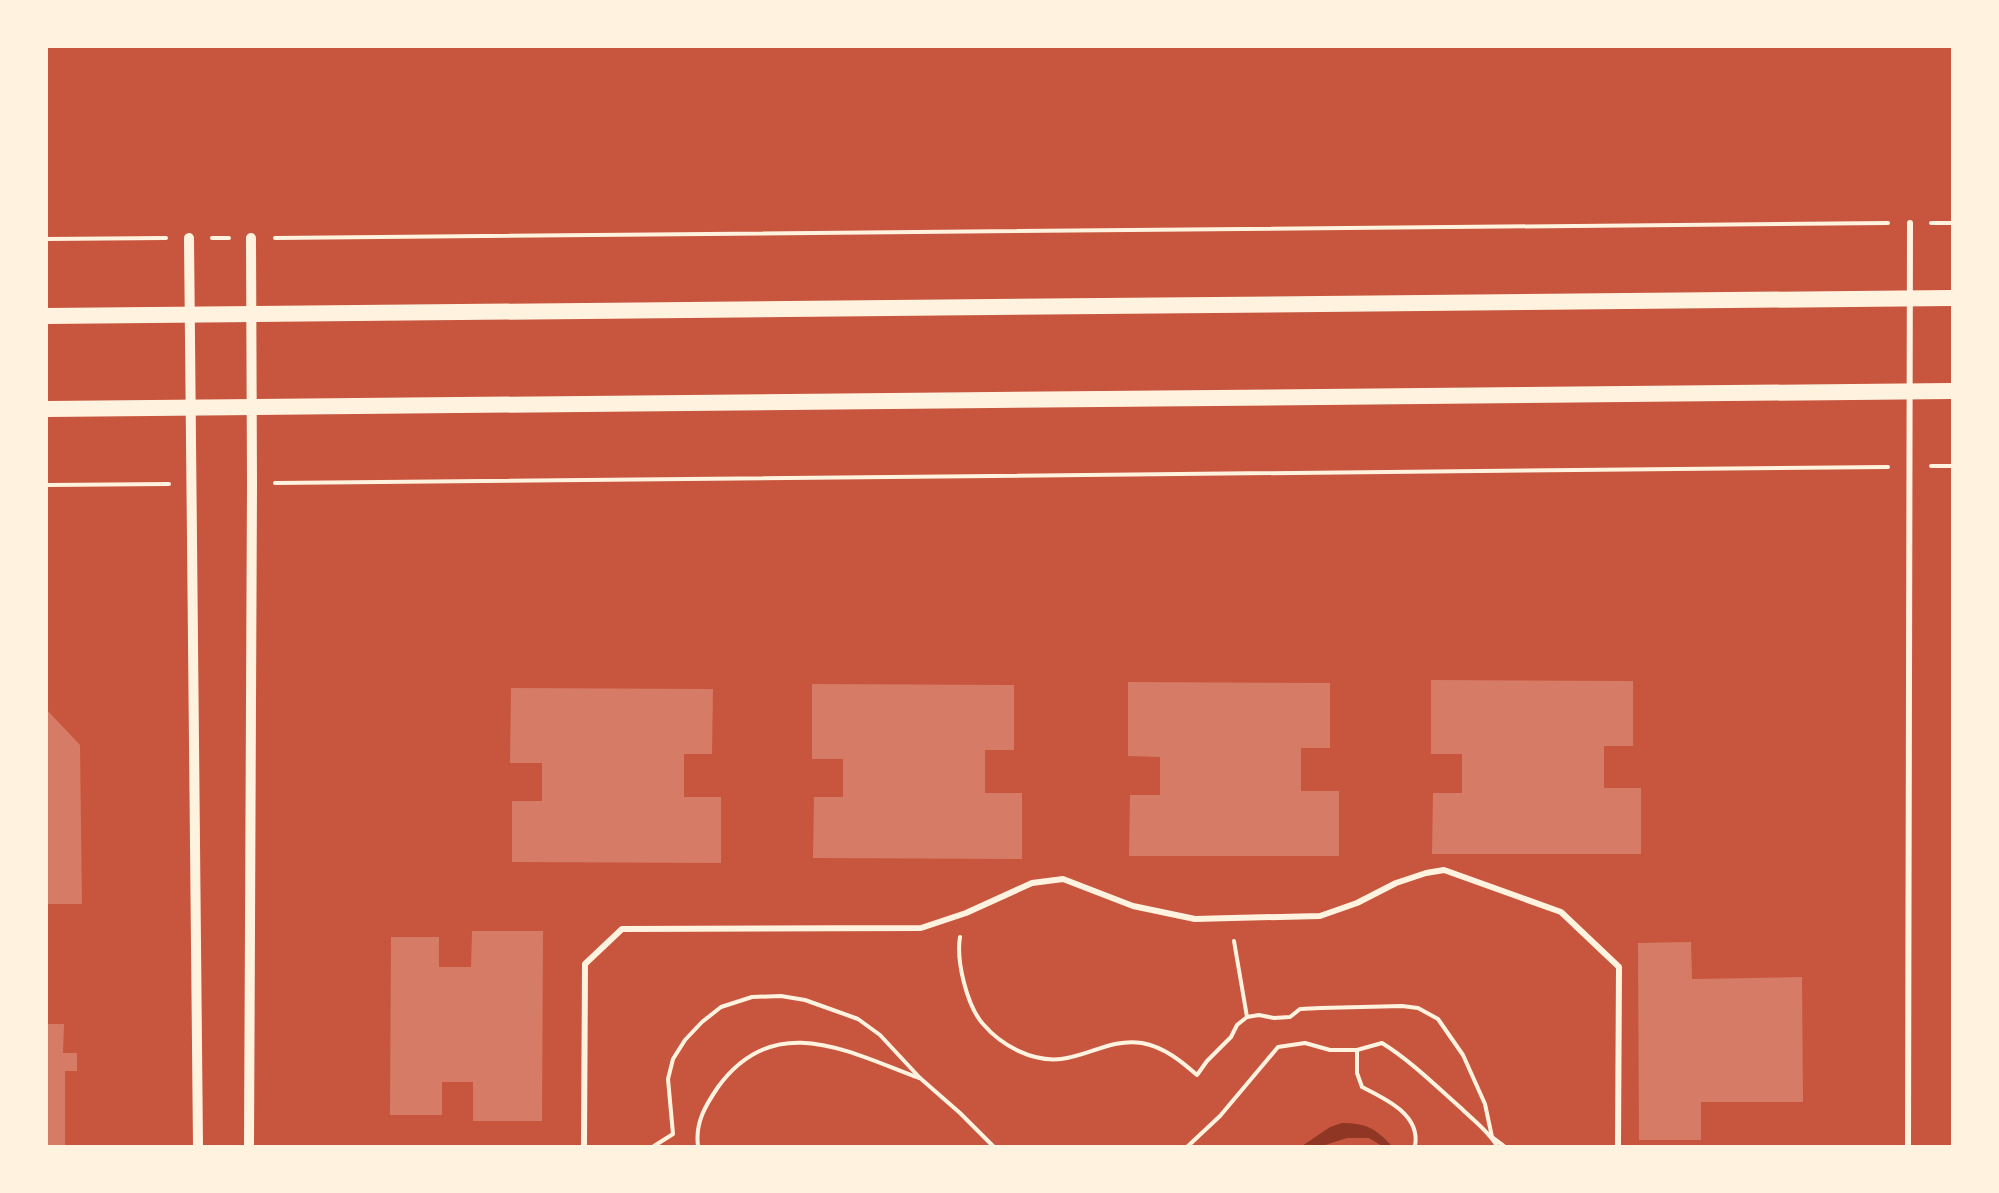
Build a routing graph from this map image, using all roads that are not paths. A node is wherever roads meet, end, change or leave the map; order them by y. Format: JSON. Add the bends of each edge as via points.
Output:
{"nodes":[{"id":1,"x":1910,"y":223,"type":"road end"},
{"id":2,"x":189,"y":238,"type":"road end"},
{"id":3,"x":250,"y":238,"type":"road end"},
{"id":4,"x":1910,"y":298,"type":"junction"},
{"id":5,"x":1953,"y":298,"type":"edge"},
{"id":6,"x":251,"y":314,"type":"junction"},
{"id":7,"x":190,"y":315,"type":"junction"},
{"id":8,"x":46,"y":316,"type":"edge"},
{"id":9,"x":1910,"y":392,"type":"junction"},
{"id":10,"x":1953,"y":392,"type":"edge"},
{"id":11,"x":191,"y":408,"type":"junction"},
{"id":12,"x":252,"y":408,"type":"junction"},
{"id":13,"x":46,"y":409,"type":"edge"},
{"id":14,"x":198,"y":1146,"type":"edge"},
{"id":15,"x":249,"y":1146,"type":"edge"},
{"id":16,"x":585,"y":1146,"type":"edge"},
{"id":17,"x":1618,"y":1146,"type":"edge"},
{"id":18,"x":1908,"y":1146,"type":"edge"}],
"edges":[{"from":1,"to":4,"type":"street"},
{"from":2,"to":7,"type":"street"},
{"from":3,"to":6,"type":"street"},
{"from":4,"to":5,"type":"highway"},
{"from":4,"to":6,"type":"highway"},
{"from":4,"to":9,"type":"street"},
{"from":6,"to":7,"type":"highway"},
{"from":6,"to":12,"type":"street"},
{"from":7,"to":8,"type":"highway"},
{"from":7,"to":11,"type":"street"},
{"from":9,"to":10,"type":"highway"},
{"from":9,"to":12,"type":"highway"},
{"from":9,"to":18,"type":"street"},
{"from":11,"to":12,"type":"highway"},
{"from":11,"to":13,"type":"highway"},
{"from":11,"to":14,"type":"street"},
{"from":12,"to":15,"type":"street"},
{"from":16,"to":17,"type":"street","via":[[585,964],[622,929],[921,928],[1032,884],[1063,879],[1133,906],[1195,919],[1320,916],[1396,884],[1444,870],[1561,912],[1619,967]]}]}
